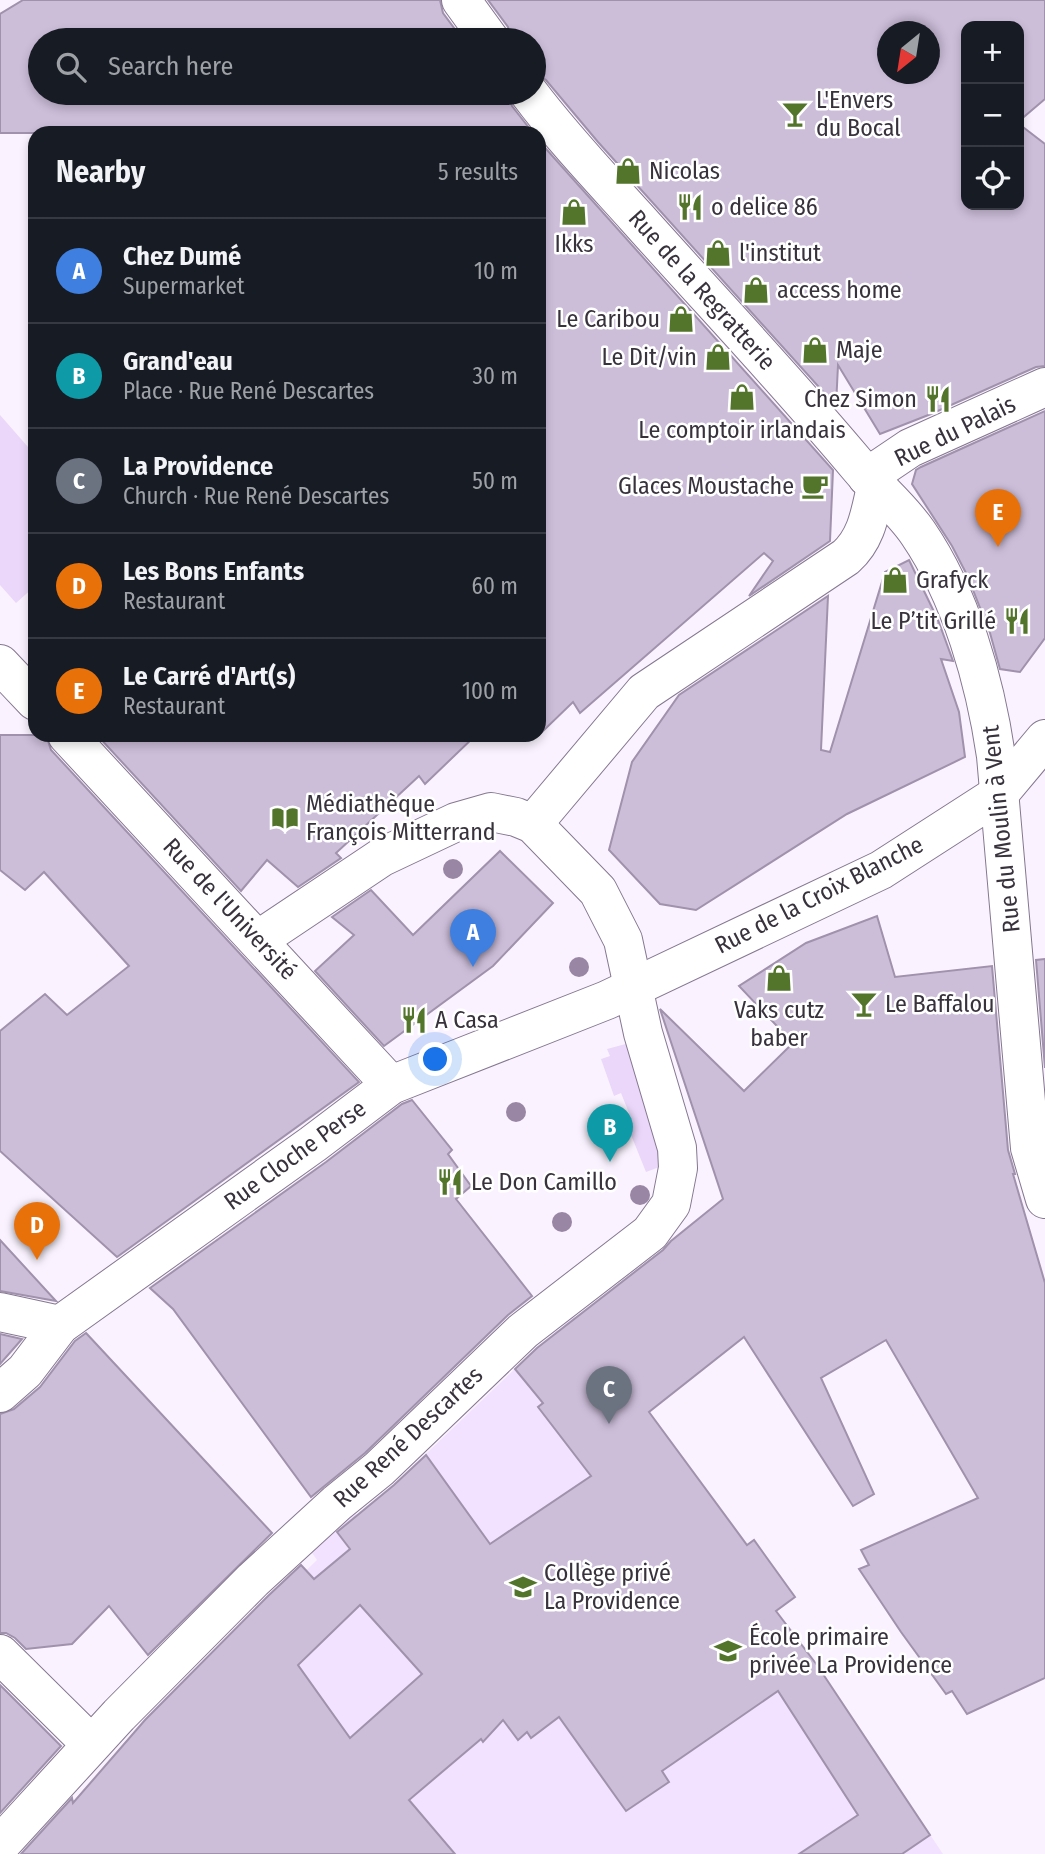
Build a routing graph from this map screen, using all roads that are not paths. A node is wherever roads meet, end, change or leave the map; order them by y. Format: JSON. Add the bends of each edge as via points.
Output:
{"nodes":[{"id":1,"x":461,"y":0,"type":"edge"},
{"id":2,"x":481,"y":28,"type":"edge"},
{"id":3,"x":539,"y":105,"type":"edge"},
{"id":4,"x":1045,"y":387,"type":"edge"},
{"id":5,"x":872,"y":482,"type":"junction"},
{"id":6,"x":0,"y":664,"type":"edge"},
{"id":7,"x":28,"y":694,"type":"edge"},
{"id":8,"x":1045,"y":739,"type":"edge"},
{"id":9,"x":74,"y":742,"type":"edge"},
{"id":10,"x":999,"y":794,"type":"junction"},
{"id":11,"x":533,"y":824,"type":"junction"},
{"id":12,"x":258,"y":940,"type":"junction"},
{"id":13,"x":634,"y":986,"type":"junction"},
{"id":14,"x":391,"y":1085,"type":"junction"},
{"id":15,"x":1045,"y":1199,"type":"edge"},
{"id":16,"x":0,"y":1312,"type":"edge"},
{"id":17,"x":60,"y":1325,"type":"junction"},
{"id":18,"x":0,"y":1393,"type":"edge"},
{"id":19,"x":0,"y":1654,"type":"edge"},
{"id":20,"x":91,"y":1744,"type":"junction"},
{"id":21,"x":0,"y":1845,"type":"edge"}],
"edges":[{"from":1,"to":2,"type":"street"},
{"from":3,"to":5,"type":"street","name":"Rue de la Regratterie"},
{"from":4,"to":5,"type":"street","name":"Rue du Palais","via":[[910,449]]},
{"from":5,"to":10,"type":"street","name":"Rue du Moulin à Vent","via":[[918,532],[947,587],[989,707]]},
{"from":5,"to":11,"type":"street","via":[[865,532],[858,546],[644,692]]},
{"from":6,"to":7,"type":"street"},
{"from":8,"to":10,"type":"street","name":"Rue de la Croix Blanche"},
{"from":9,"to":12,"type":"street","name":"Rue de l'Université"},
{"from":10,"to":13,"type":"street","name":"Rue de la Croix Blanche","via":[[881,870]]},
{"from":10,"to":15,"type":"street","name":"Rue du Moulin à Vent","via":[[1030,1148]]},
{"from":11,"to":12,"type":"street","via":[[491,813],[456,822],[382,857]]},
{"from":11,"to":13,"type":"street","name":"Rue René Descartes","via":[[598,891],[623,940]]},
{"from":12,"to":14,"type":"street","name":"Rue de l'Université"},
{"from":13,"to":14,"type":"street","name":"Rue Cloche Perse"},
{"from":13,"to":20,"type":"street","name":"Rue René Descartes","via":[[677,1148],[671,1205],[663,1218],[650,1233],[523,1331],[379,1469],[253,1580]]},
{"from":14,"to":17,"type":"street","name":"Rue Cloche Perse"},
{"from":16,"to":17,"type":"street"},
{"from":17,"to":18,"type":"street","name":"Rue Cloche Perse","via":[[25,1371]]},
{"from":19,"to":20,"type":"street"},
{"from":20,"to":21,"type":"street","name":"Rue René Descartes"}]}
